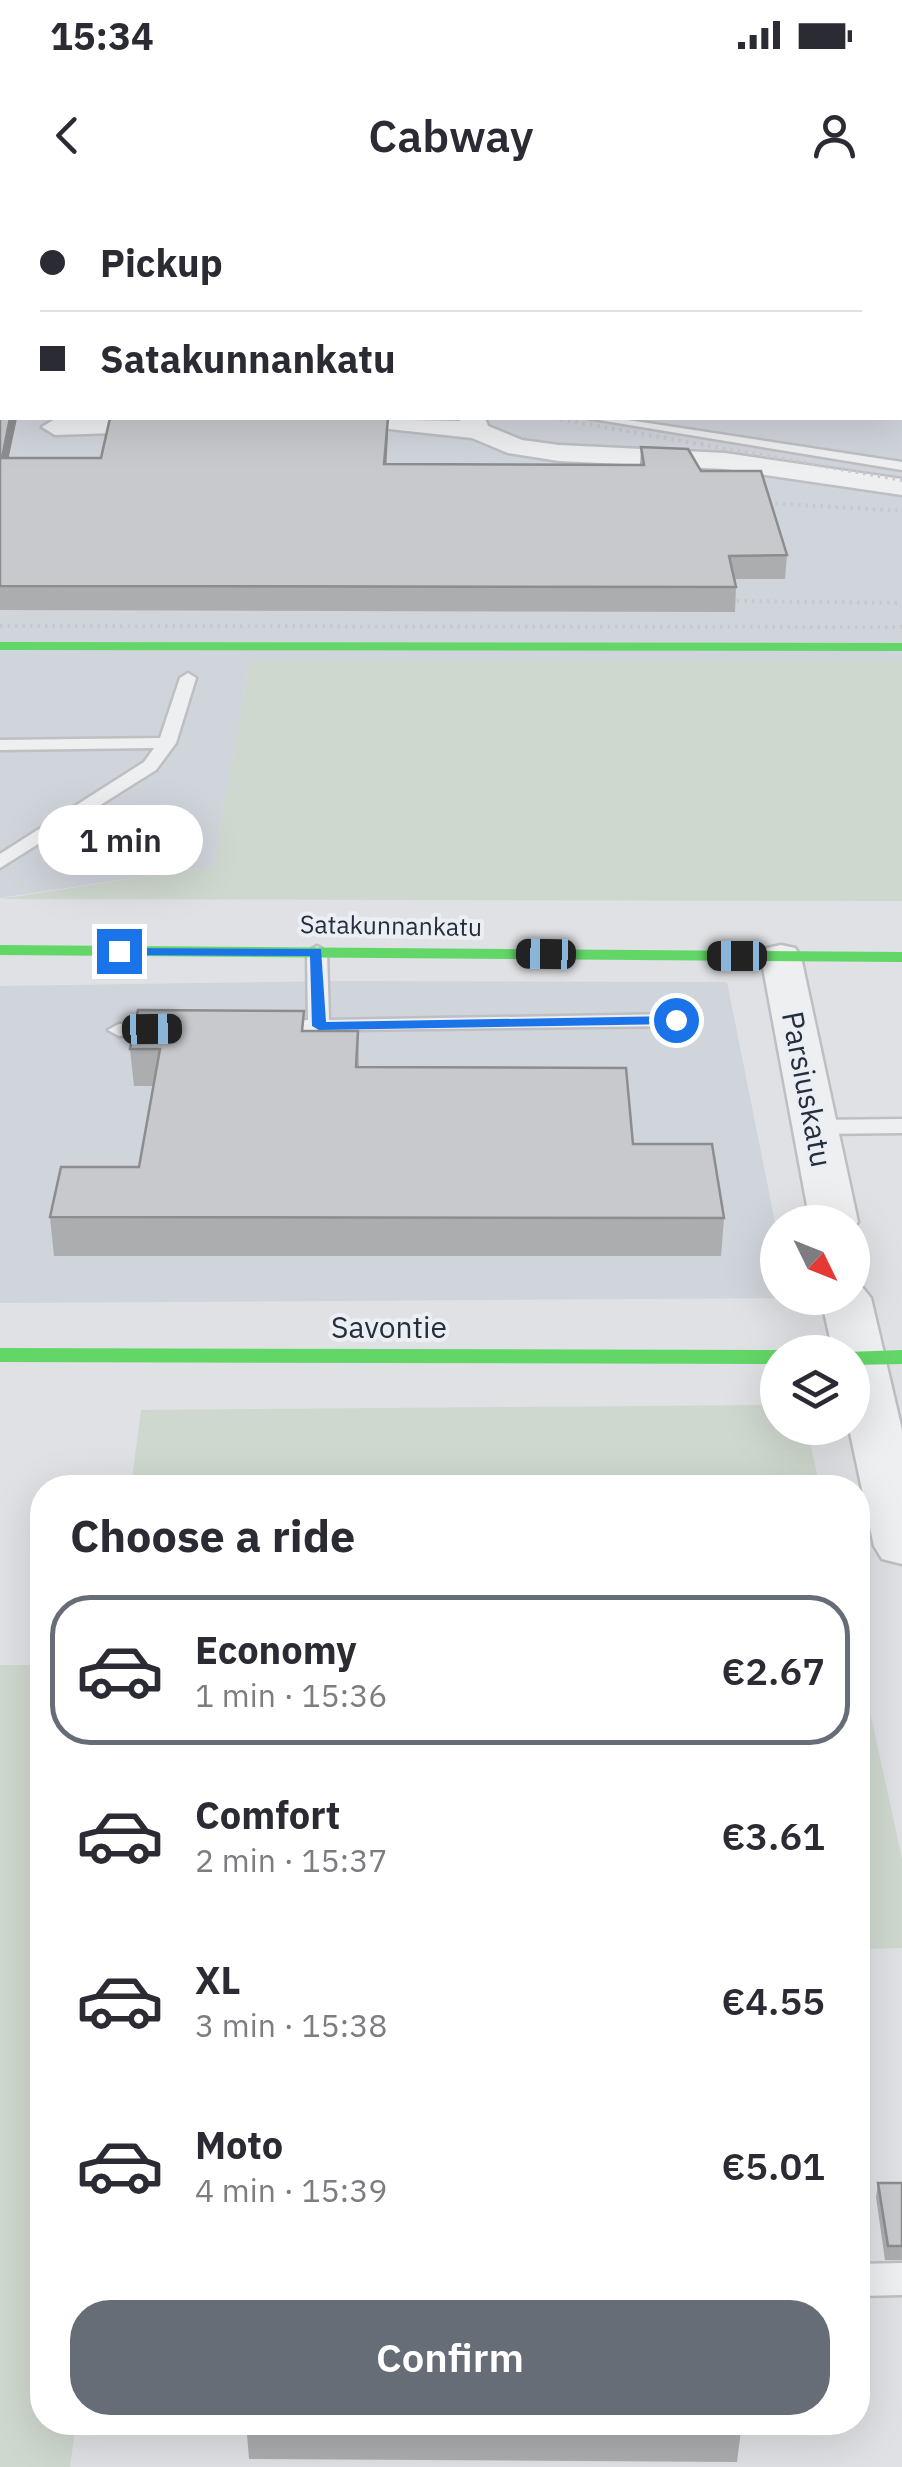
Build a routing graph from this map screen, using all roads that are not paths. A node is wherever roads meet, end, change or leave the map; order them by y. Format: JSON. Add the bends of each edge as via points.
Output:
{"nodes":[{"id":1,"x":606,"y":420,"type":"edge"},
{"id":2,"x":300,"y":421,"type":"edge"},
{"id":3,"x":204,"y":422,"type":"edge"},
{"id":4,"x":474,"y":424,"type":"edge"},
{"id":5,"x":55,"y":427,"type":"dead end"},
{"id":6,"x":902,"y":466,"type":"edge"},
{"id":7,"x":902,"y":487,"type":"edge"},
{"id":8,"x":0,"y":646,"type":"edge"},
{"id":9,"x":902,"y":646,"type":"edge"},
{"id":10,"x":188,"y":678,"type":"dead end"},
{"id":11,"x":167,"y":743,"type":"junction"},
{"id":12,"x":0,"y":745,"type":"edge"},
{"id":13,"x":0,"y":862,"type":"edge"},
{"id":14,"x":0,"y":950,"type":"edge"},
{"id":15,"x":317,"y":952,"type":"junction"},
{"id":16,"x":781,"y":957,"type":"junction"},
{"id":17,"x":902,"y":957,"type":"edge"},
{"id":18,"x":676,"y":1020,"type":"dead end"},
{"id":19,"x":319,"y":1026,"type":"junction"},
{"id":20,"x":246,"y":1027,"type":"edge"},
{"id":21,"x":192,"y":1028,"type":"edge"},
{"id":22,"x":118,"y":1030,"type":"dead end"},
{"id":23,"x":902,"y":1126,"type":"edge"},
{"id":24,"x":818,"y":1127,"type":"junction"},
{"id":25,"x":831,"y":1205,"type":"edge"},
{"id":26,"x":0,"y":1355,"type":"edge"},
{"id":27,"x":760,"y":1357,"type":"edge"},
{"id":28,"x":870,"y":1358,"type":"edge"},
{"id":29,"x":902,"y":1546,"type":"edge"},
{"id":30,"x":902,"y":2279,"type":"edge"},
{"id":31,"x":870,"y":2280,"type":"edge"}],
"edges":[{"from":1,"to":6,"type":"lane"},
{"from":2,"to":4,"type":"street"},
{"from":3,"to":5,"type":"street"},
{"from":4,"to":7,"type":"street","via":[[517,447],[725,461]]},
{"from":8,"to":9,"type":"street"},
{"from":10,"to":11,"type":"lane"},
{"from":11,"to":12,"type":"lane"},
{"from":11,"to":13,"type":"lane","via":[[150,766]]},
{"from":14,"to":15,"type":"street","name":"Satakunnankatu"},
{"from":15,"to":16,"type":"street","name":"Satakunnankatu"},
{"from":15,"to":19,"type":"lane"},
{"from":16,"to":17,"type":"street","name":"Satakunnankatu"},
{"from":16,"to":24,"type":"street","name":"Parsiuskatu"},
{"from":18,"to":19,"type":"lane"},
{"from":19,"to":20,"type":"lane"},
{"from":21,"to":22,"type":"lane"},
{"from":23,"to":24,"type":"lane"},
{"from":24,"to":25,"type":"street","name":"Parsiuskatu"},
{"from":26,"to":27,"type":"street","name":"Savontie"},
{"from":28,"to":29,"type":"street"},
{"from":30,"to":31,"type":"lane"}]}
